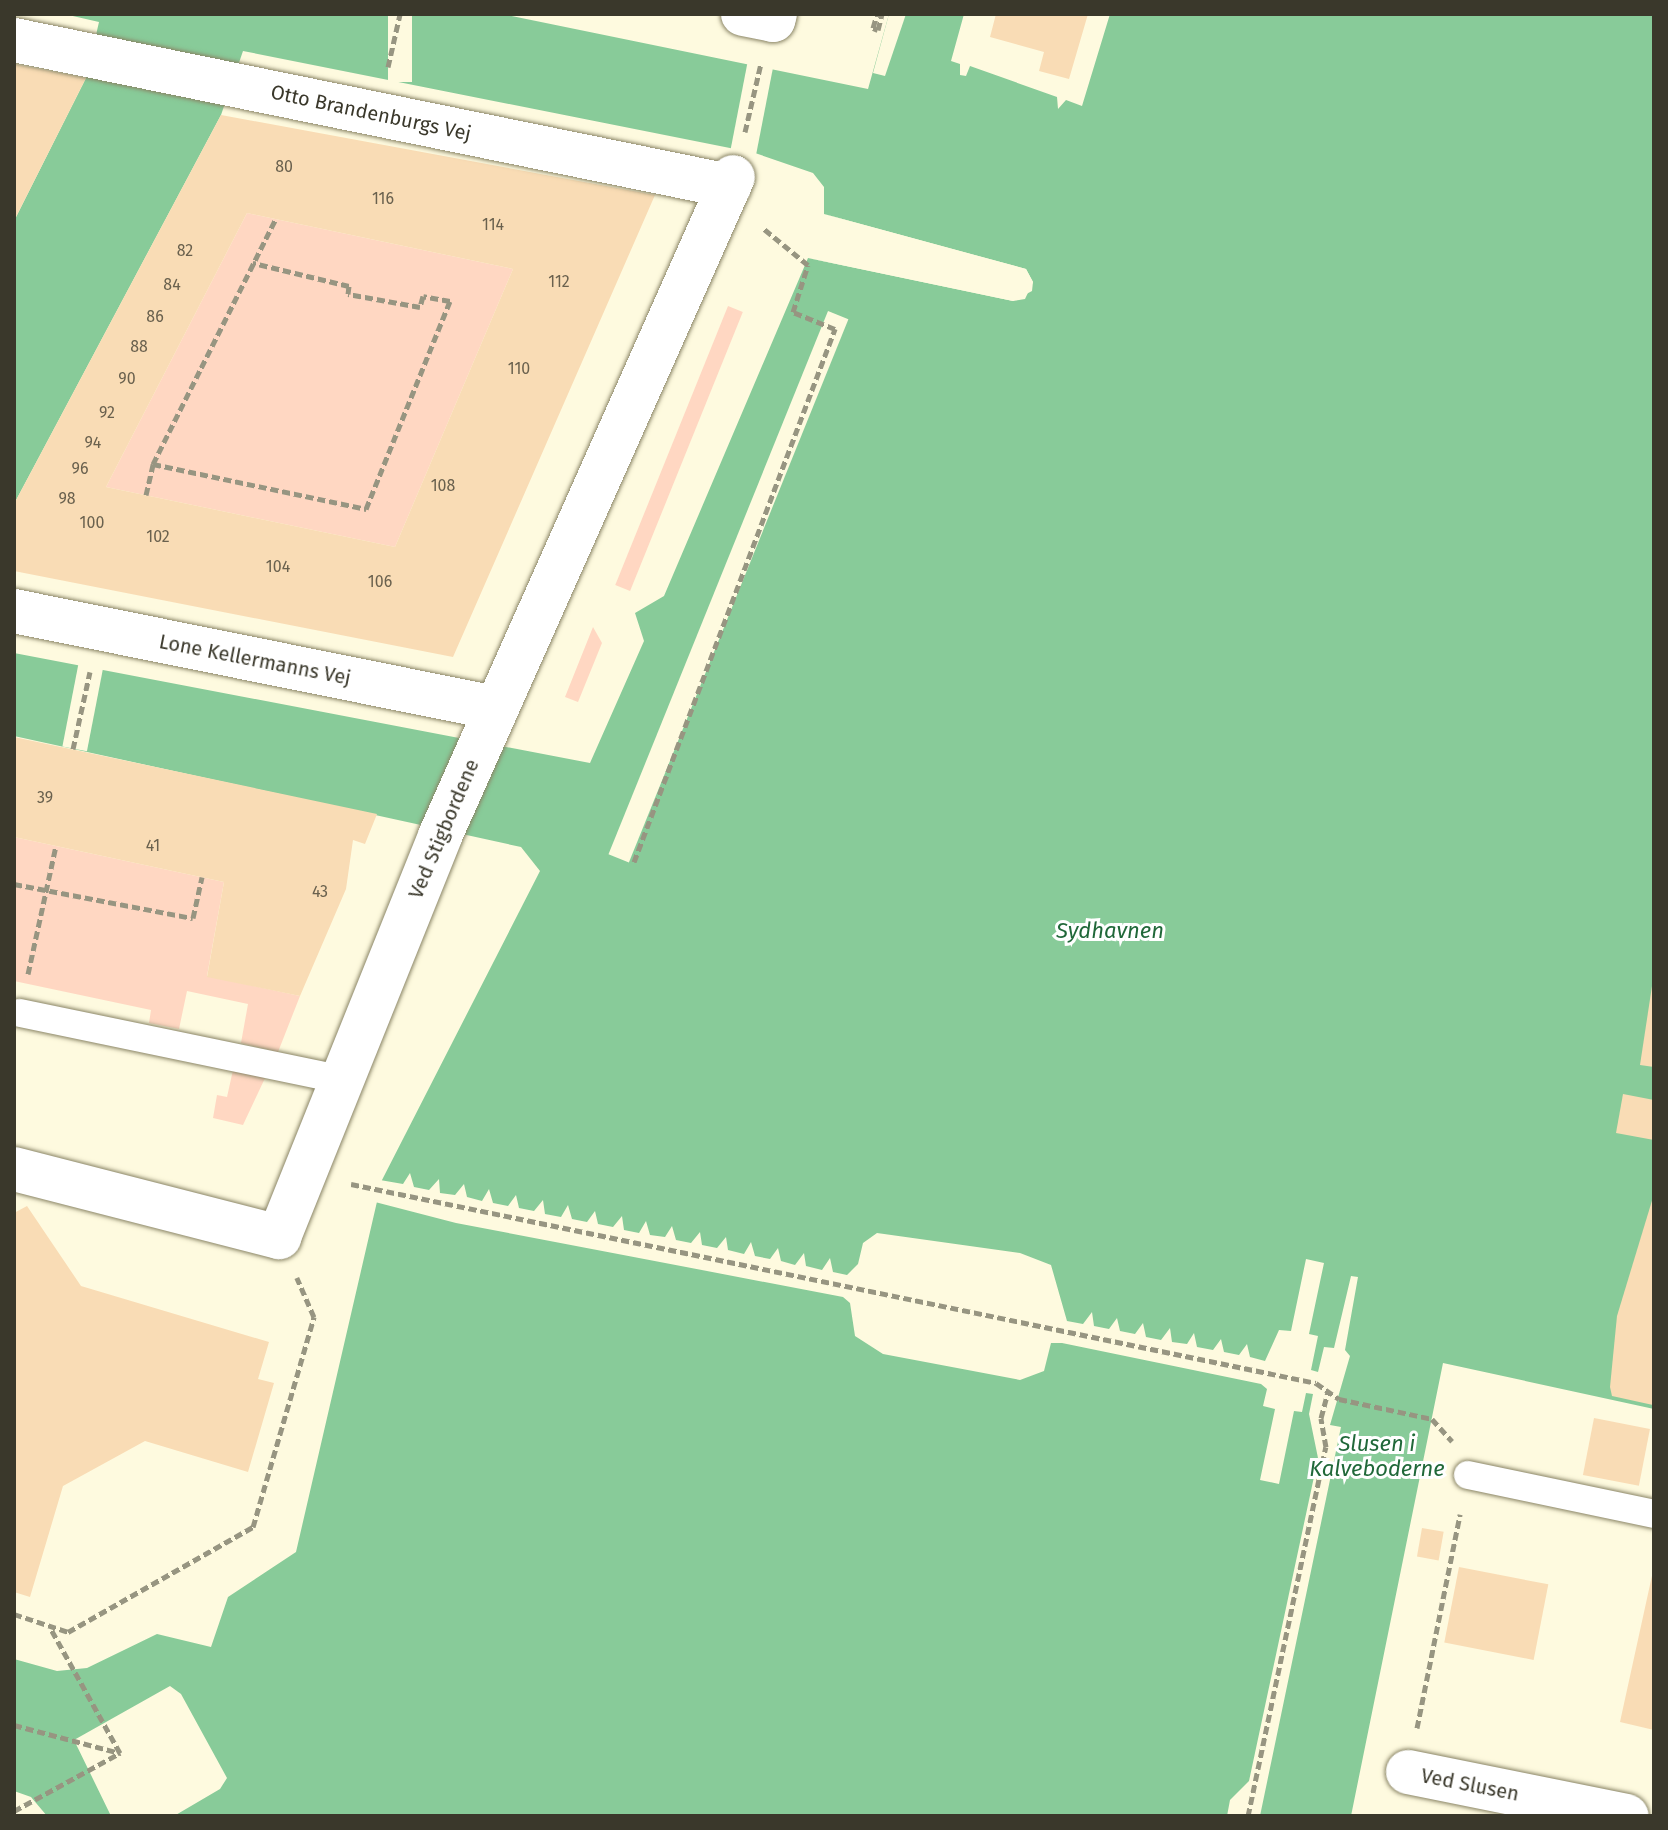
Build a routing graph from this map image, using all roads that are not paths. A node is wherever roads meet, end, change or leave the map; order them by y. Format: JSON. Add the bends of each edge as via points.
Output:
{"nodes":[{"id":1,"x":29,"y":44,"type":"edge"},
{"id":2,"x":735,"y":168,"type":"joint"},
{"id":3,"x":15,"y":612,"type":"edge"},
{"id":4,"x":490,"y":720,"type":"junction"},
{"id":5,"x":20,"y":1013,"type":"dead end"},
{"id":6,"x":343,"y":1080,"type":"junction"},
{"id":7,"x":14,"y":1169,"type":"edge"},
{"id":8,"x":1468,"y":1475,"type":"road end"},
{"id":9,"x":1654,"y":1514,"type":"edge"},
{"id":10,"x":1408,"y":1772,"type":"road end"},
{"id":11,"x":1627,"y":1816,"type":"edge"}],
"edges":[{"from":1,"to":2,"type":"street","name":"Otto Brandenburgs Vej","via":[[249,88]]},
{"from":2,"to":4,"type":"street","name":"Ved Stigbordene"},
{"from":3,"to":4,"type":"street","name":"Lone Kellermanns Vej"},
{"from":4,"to":6,"type":"street","name":"Ved Stigbordene"},
{"from":5,"to":6,"type":"lane"},
{"from":6,"to":7,"type":"street","name":"Ved Stigbordene","via":[[279,1237]]},
{"from":8,"to":9,"type":"lane"},
{"from":10,"to":11,"type":"street","name":"Ved Slusen"}]}
